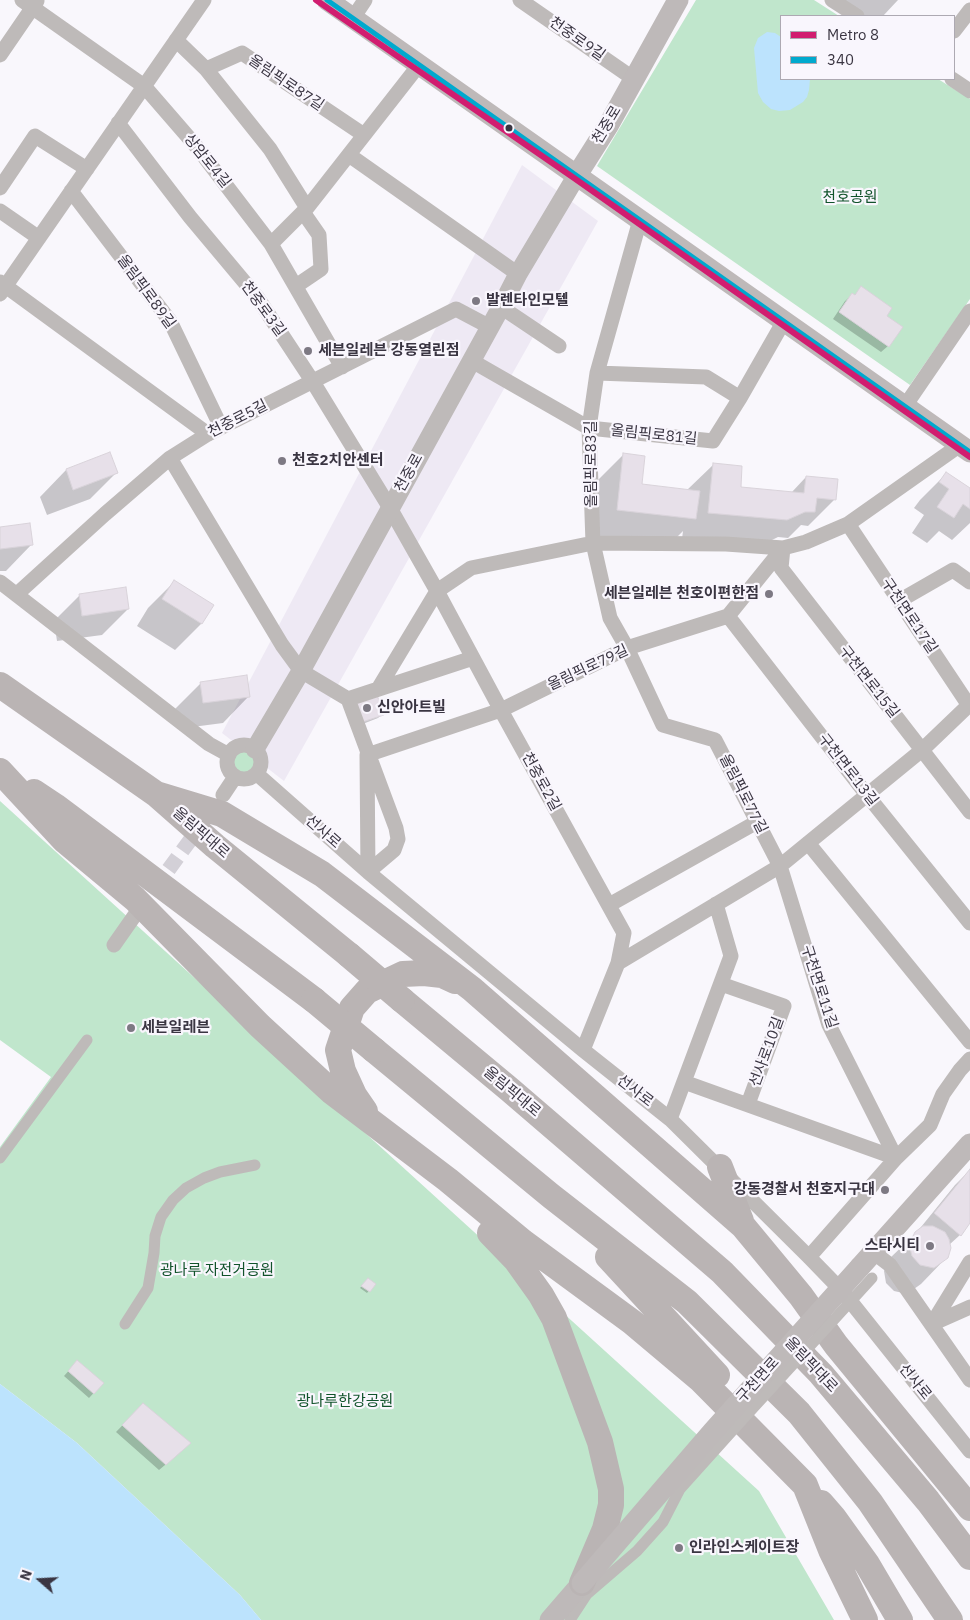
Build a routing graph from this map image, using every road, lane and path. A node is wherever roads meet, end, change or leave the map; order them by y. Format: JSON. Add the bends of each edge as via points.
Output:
{"nodes":[{"id":1,"x":204,"y":0,"type":"edge"},
{"id":2,"x":327,"y":0,"type":"edge"},
{"id":3,"x":365,"y":0,"type":"edge"},
{"id":4,"x":520,"y":0,"type":"edge"},
{"id":5,"x":832,"y":0,"type":"edge"},
{"id":6,"x":673,"y":2,"type":"edge"},
{"id":7,"x":31,"y":3,"type":"edge"},
{"id":8,"x":970,"y":10,"type":"edge"},
{"id":9,"x":855,"y":15,"type":"edge"},
{"id":10,"x":352,"y":18,"type":"junction"},
{"id":11,"x":955,"y":30,"type":"edge"},
{"id":12,"x":176,"y":40,"type":"junction"},
{"id":13,"x":0,"y":55,"type":"edge"},
{"id":14,"x":419,"y":65,"type":"junction"},
{"id":15,"x":206,"y":69,"type":"junction"},
{"id":16,"x":634,"y":79,"type":"junction"},
{"id":17,"x":954,"y":80,"type":"edge"},
{"id":18,"x":144,"y":86,"type":"junction"},
{"id":19,"x":970,"y":91,"type":"edge"},
{"id":20,"x":118,"y":123,"type":"junction"},
{"id":21,"x":364,"y":135,"type":"junction"},
{"id":22,"x":349,"y":155,"type":"junction"},
{"id":23,"x":86,"y":169,"type":"junction"},
{"id":24,"x":577,"y":175,"type":"junction"},
{"id":25,"x":0,"y":188,"type":"edge"},
{"id":26,"x":71,"y":192,"type":"junction"},
{"id":27,"x":305,"y":210,"type":"junction"},
{"id":28,"x":0,"y":211,"type":"edge"},
{"id":29,"x":640,"y":220,"type":"junction"},
{"id":30,"x":39,"y":238,"type":"junction"},
{"id":31,"x":271,"y":244,"type":"junction"},
{"id":32,"x":518,"y":274,"type":"junction"},
{"id":33,"x":296,"y":286,"type":"junction"},
{"id":34,"x":2,"y":288,"type":"edge"},
{"id":35,"x":501,"y":307,"type":"junction"},
{"id":36,"x":970,"y":310,"type":"edge"},
{"id":37,"x":784,"y":320,"type":"junction"},
{"id":38,"x":490,"y":327,"type":"junction"},
{"id":39,"x":559,"y":346,"type":"dead end"},
{"id":40,"x":472,"y":361,"type":"junction"},
{"id":41,"x":342,"y":368,"type":"junction"},
{"id":42,"x":597,"y":373,"type":"junction"},
{"id":43,"x":313,"y":382,"type":"junction"},
{"id":44,"x":740,"y":398,"type":"junction"},
{"id":45,"x":905,"y":406,"type":"junction"},
{"id":46,"x":589,"y":428,"type":"junction"},
{"id":47,"x":215,"y":431,"type":"junction"},
{"id":48,"x":965,"y":448,"type":"edge"},
{"id":49,"x":170,"y":458,"type":"junction"},
{"id":50,"x":390,"y":508,"type":"junction"},
{"id":51,"x":848,"y":524,"type":"junction"},
{"id":52,"x":593,"y":544,"type":"junction"},
{"id":53,"x":783,"y":548,"type":"junction"},
{"id":54,"x":0,"y":582,"type":"edge"},
{"id":55,"x":970,"y":582,"type":"edge"},
{"id":56,"x":437,"y":591,"type":"junction"},
{"id":57,"x":17,"y":594,"type":"junction"},
{"id":58,"x":899,"y":601,"type":"junction"},
{"id":59,"x":728,"y":616,"type":"junction"},
{"id":60,"x":627,"y":648,"type":"junction"},
{"id":61,"x":473,"y":658,"type":"junction"},
{"id":62,"x":301,"y":671,"type":"junction"},
{"id":63,"x":0,"y":685,"type":"edge"},
{"id":64,"x":378,"y":689,"type":"junction"},
{"id":65,"x":348,"y":699,"type":"junction"},
{"id":66,"x":970,"y":706,"type":"edge"},
{"id":67,"x":501,"y":710,"type":"junction"},
{"id":68,"x":255,"y":749,"type":"junction"},
{"id":69,"x":922,"y":750,"type":"junction"},
{"id":70,"x":229,"y":755,"type":"junction"},
{"id":71,"x":368,"y":755,"type":"junction"},
{"id":72,"x":0,"y":770,"type":"edge"},
{"id":73,"x":257,"y":774,"type":"junction"},
{"id":74,"x":235,"y":777,"type":"junction"},
{"id":75,"x":156,"y":794,"type":"junction"},
{"id":76,"x":224,"y":795,"type":"dead end"},
{"id":77,"x":867,"y":795,"type":"junction"},
{"id":78,"x":970,"y":812,"type":"edge"},
{"id":79,"x":757,"y":822,"type":"junction"},
{"id":80,"x":808,"y":843,"type":"junction"},
{"id":81,"x":780,"y":866,"type":"junction"},
{"id":82,"x":368,"y":872,"type":"junction"},
{"id":83,"x":716,"y":904,"type":"junction"},
{"id":84,"x":609,"y":905,"type":"junction"},
{"id":85,"x":135,"y":915,"type":"dead end"},
{"id":86,"x":970,"y":923,"type":"edge"},
{"id":87,"x":114,"y":945,"type":"dead end"},
{"id":88,"x":618,"y":963,"type":"junction"},
{"id":89,"x":721,"y":984,"type":"junction"},
{"id":90,"x":472,"y":989,"type":"junction"},
{"id":91,"x":87,"y":1040,"type":"dead end"},
{"id":92,"x":970,"y":1042,"type":"edge"},
{"id":93,"x":583,"y":1050,"type":"junction"},
{"id":94,"x":970,"y":1059,"type":"edge"},
{"id":95,"x":684,"y":1082,"type":"junction"},
{"id":96,"x":748,"y":1104,"type":"junction"},
{"id":97,"x":670,"y":1119,"type":"junction"},
{"id":98,"x":372,"y":1122,"type":"junction"},
{"id":99,"x":970,"y":1144,"type":"edge"},
{"id":100,"x":0,"y":1158,"type":"edge"},
{"id":101,"x":896,"y":1158,"type":"junction"},
{"id":102,"x":255,"y":1165,"type":"dead end"},
{"id":103,"x":720,"y":1167,"type":"junction"},
{"id":104,"x":448,"y":1180,"type":"junction"},
{"id":105,"x":551,"y":1196,"type":"junction"},
{"id":106,"x":743,"y":1226,"type":"junction"},
{"id":107,"x":810,"y":1257,"type":"junction"},
{"id":108,"x":970,"y":1262,"type":"edge"},
{"id":109,"x":868,"y":1266,"type":"junction"},
{"id":110,"x":801,"y":1296,"type":"junction"},
{"id":111,"x":970,"y":1307,"type":"edge"},
{"id":112,"x":125,"y":1324,"type":"dead end"},
{"id":113,"x":932,"y":1324,"type":"junction"},
{"id":114,"x":970,"y":1380,"type":"edge"},
{"id":115,"x":970,"y":1451,"type":"edge"},
{"id":116,"x":800,"y":1479,"type":"junction"},
{"id":117,"x":970,"y":1494,"type":"edge"},
{"id":118,"x":970,"y":1508,"type":"edge"},
{"id":119,"x":970,"y":1557,"type":"edge"},
{"id":120,"x":582,"y":1584,"type":"junction"},
{"id":121,"x":550,"y":1620,"type":"edge"},
{"id":122,"x":570,"y":1620,"type":"edge"},
{"id":123,"x":865,"y":1620,"type":"edge"},
{"id":124,"x":900,"y":1620,"type":"edge"},
{"id":125,"x":950,"y":1620,"type":"edge"}],
"edges":[{"from":1,"to":12,"type":"street"},
{"from":2,"to":10,"type":"main road"},
{"from":3,"to":10,"type":"street"},
{"from":4,"to":16,"type":"street","name":"천중로9길"},
{"from":5,"to":9,"type":"street"},
{"from":6,"to":16,"type":"main road","name":"천중로"},
{"from":7,"to":13,"type":"street"},
{"from":7,"to":18,"type":"street","name":"상암로4길"},
{"from":8,"to":11,"type":"street"},
{"from":10,"to":14,"type":"main road"},
{"from":12,"to":15,"type":"street"},
{"from":12,"to":18,"type":"street"},
{"from":14,"to":21,"type":"street"},
{"from":14,"to":24,"type":"main road"},
{"from":15,"to":21,"type":"street","name":"올림픽로87길","via":[[242,52]]},
{"from":15,"to":27,"type":"street","via":[[270,149]]},
{"from":16,"to":24,"type":"main road","name":"천중로"},
{"from":17,"to":19,"type":"street"},
{"from":18,"to":20,"type":"street"},
{"from":18,"to":31,"type":"street","name":"상암로4길","via":[[196,146]]},
{"from":20,"to":23,"type":"street"},
{"from":20,"to":43,"type":"street","name":"천중로3길","via":[[190,218],[257,297]]},
{"from":21,"to":22,"type":"street"},
{"from":22,"to":27,"type":"street"},
{"from":22,"to":32,"type":"street"},
{"from":23,"to":25,"type":"street","via":[[35,136]]},
{"from":23,"to":26,"type":"street"},
{"from":24,"to":29,"type":"main road"},
{"from":24,"to":32,"type":"street","name":"천중로"},
{"from":26,"to":30,"type":"street"},
{"from":26,"to":47,"type":"street","name":"올림픽로89길","via":[[170,320]]},
{"from":27,"to":31,"type":"street"},
{"from":27,"to":33,"type":"street","via":[[319,235],[321,269]]},
{"from":28,"to":30,"type":"street"},
{"from":29,"to":37,"type":"main road"},
{"from":29,"to":42,"type":"street","name":"올림픽로83길"},
{"from":30,"to":34,"type":"street"},
{"from":31,"to":33,"type":"street","name":"상암로4길"},
{"from":32,"to":35,"type":"street","name":"천중로"},
{"from":33,"to":41,"type":"street","name":"상암로4길"},
{"from":34,"to":47,"type":"street"},
{"from":35,"to":38,"type":"street","name":"천중로"},
{"from":35,"to":39,"type":"street"},
{"from":36,"to":45,"type":"street"},
{"from":37,"to":44,"type":"street","name":"올림픽로81길"},
{"from":37,"to":45,"type":"main road"},
{"from":38,"to":40,"type":"street","name":"천중로"},
{"from":38,"to":41,"type":"street","name":"천중로5길","via":[[456,308]]},
{"from":40,"to":46,"type":"street","name":"올림픽로81길"},
{"from":40,"to":50,"type":"street","name":"천중로"},
{"from":41,"to":43,"type":"street","name":"천중로5길"},
{"from":42,"to":44,"type":"street","via":[[706,377]]},
{"from":42,"to":46,"type":"street","name":"올림픽로83길"},
{"from":43,"to":47,"type":"street","name":"천중로5길"},
{"from":43,"to":50,"type":"street","name":"천중로3길"},
{"from":44,"to":46,"type":"street","name":"올림픽로81길","via":[[713,441]]},
{"from":45,"to":48,"type":"main road"},
{"from":46,"to":52,"type":"street","name":"올림픽로83길"},
{"from":47,"to":49,"type":"street","name":"천중로5길"},
{"from":48,"to":51,"type":"street"},
{"from":49,"to":57,"type":"street","name":"천중로5길"},
{"from":49,"to":62,"type":"street","via":[[282,645]]},
{"from":50,"to":56,"type":"street","name":"천중로2길"},
{"from":50,"to":62,"type":"street","name":"천중로"},
{"from":51,"to":53,"type":"street"},
{"from":51,"to":58,"type":"street","name":"구천면로17길"},
{"from":52,"to":53,"type":"street","via":[[726,544]]},
{"from":52,"to":56,"type":"street","via":[[471,568]]},
{"from":52,"to":60,"type":"street","name":"올림픽로83길","via":[[610,618]]},
{"from":53,"to":59,"type":"street"},
{"from":53,"to":69,"type":"street","name":"구천면로15길","via":[[781,568]]},
{"from":54,"to":57,"type":"street"},
{"from":55,"to":58,"type":"street","via":[[952,570]]},
{"from":56,"to":61,"type":"street","name":"천중로2길"},
{"from":56,"to":64,"type":"street"},
{"from":57,"to":70,"type":"street","via":[[209,744]]},
{"from":58,"to":66,"type":"street","name":"구천면로17길"},
{"from":59,"to":60,"type":"street","name":"올림픽로79길"},
{"from":59,"to":77,"type":"street","name":"구천면로13길"},
{"from":60,"to":67,"type":"street","name":"올림픽로79길"},
{"from":60,"to":79,"type":"street","name":"올림픽로77길","via":[[663,725],[715,740]]},
{"from":61,"to":64,"type":"street"},
{"from":61,"to":67,"type":"street","name":"천중로2길"},
{"from":62,"to":65,"type":"street"},
{"from":62,"to":68,"type":"street","name":"천중로"},
{"from":63,"to":75,"type":"highway","name":"올림픽대로"},
{"from":64,"to":65,"type":"street"},
{"from":65,"to":71,"type":"street"},
{"from":66,"to":69,"type":"street"},
{"from":67,"to":71,"type":"street","name":"올림픽로79길"},
{"from":67,"to":84,"type":"street","name":"천중로2길"},
{"from":68,"to":70,"type":"street","via":[[242,745]]},
{"from":68,"to":73,"type":"street","via":[[262,760]]},
{"from":69,"to":77,"type":"street"},
{"from":69,"to":78,"type":"street","name":"구천면로15길"},
{"from":70,"to":74,"type":"street","via":[[227,766]]},
{"from":71,"to":82,"type":"street"},
{"from":71,"to":82,"type":"street","via":[[398,839],[394,850]]},
{"from":72,"to":98,"type":"highway","via":[[64,840],[135,899],[260,1026],[332,1092]]},
{"from":72,"to":105,"type":"highway","bridge":true,"via":[[55,806],[314,1000]]},
{"from":73,"to":74,"type":"street","via":[[244,780]]},
{"from":73,"to":82,"type":"street","name":"선사로"},
{"from":74,"to":76,"type":"street"},
{"from":75,"to":90,"type":"highway","via":[[222,814],[322,874]]},
{"from":75,"to":119,"type":"highway","name":"올림픽대로","bridge":true,"via":[[722,1272],[821,1374]]},
{"from":77,"to":80,"type":"street"},
{"from":77,"to":86,"type":"street","name":"구천면로13길"},
{"from":79,"to":81,"type":"street","name":"올림픽로77길"},
{"from":79,"to":84,"type":"street"},
{"from":80,"to":81,"type":"street"},
{"from":80,"to":92,"type":"street"},
{"from":81,"to":83,"type":"street"},
{"from":81,"to":101,"type":"street","name":"구천면로11길","via":[[829,1025]]},
{"from":82,"to":93,"type":"street","name":"선사로"},
{"from":83,"to":88,"type":"street"},
{"from":83,"to":89,"type":"street","via":[[731,956]]},
{"from":84,"to":88,"type":"street","name":"천중로2길","via":[[624,933]]},
{"from":85,"to":87,"type":"street"},
{"from":88,"to":93,"type":"street","name":"천중로2길"},
{"from":89,"to":95,"type":"street"},
{"from":89,"to":96,"type":"street","name":"선사로10길","via":[[784,1006]]},
{"from":90,"to":98,"type":"highway","via":[[442,975],[403,974],[367,991],[352,1008],[338,1050],[354,1095]]},
{"from":90,"to":106,"type":"highway"},
{"from":91,"to":100,"type":"street"},
{"from":93,"to":97,"type":"street","name":"선사로"},
{"from":94,"to":101,"type":"street","via":[[943,1094],[930,1125]]},
{"from":95,"to":96,"type":"street"},
{"from":95,"to":97,"type":"street"},
{"from":96,"to":101,"type":"street"},
{"from":97,"to":103,"type":"street","name":"선사로"},
{"from":98,"to":104,"type":"highway"},
{"from":99,"to":109,"type":"main road","name":"구천면로"},
{"from":101,"to":107,"type":"street"},
{"from":102,"to":112,"type":"street","via":[[204,1178],[173,1200],[161,1216],[155,1236],[148,1288]]},
{"from":103,"to":106,"type":"highway"},
{"from":103,"to":107,"type":"street","name":"선사로"},
{"from":104,"to":116,"type":"highway","via":[[523,1242],[632,1322],[701,1380]]},
{"from":104,"to":120,"type":"highway","bridge":true,"via":[[516,1260],[541,1295],[554,1318],[602,1452],[611,1489],[611,1505],[605,1529]]},
{"from":105,"to":116,"type":"highway","via":[[777,1443]]},
{"from":105,"to":125,"type":"highway","via":[[687,1302],[799,1413],[870,1502]]},
{"from":106,"to":110,"type":"highway"},
{"from":107,"to":115,"type":"street","name":"선사로","via":[[843,1292]]},
{"from":108,"to":113,"type":"street"},
{"from":109,"to":113,"type":"street","via":[[890,1265]]},
{"from":109,"to":120,"type":"main road","name":"구천면로","bridge":true,"via":[[713,1431]]},
{"from":109,"to":122,"type":"street","bridge":true,"via":[[680,1490],[663,1522],[637,1551],[587,1594]]},
{"from":110,"to":117,"type":"highway","via":[[840,1331]]},
{"from":110,"to":118,"type":"highway","via":[[836,1345]]},
{"from":111,"to":113,"type":"street"},
{"from":113,"to":114,"type":"street"},
{"from":116,"to":123,"type":"highway"},
{"from":116,"to":124,"type":"highway","via":[[834,1518],[867,1564]]},
{"from":120,"to":121,"type":"main road","name":"구천면로"}]}
